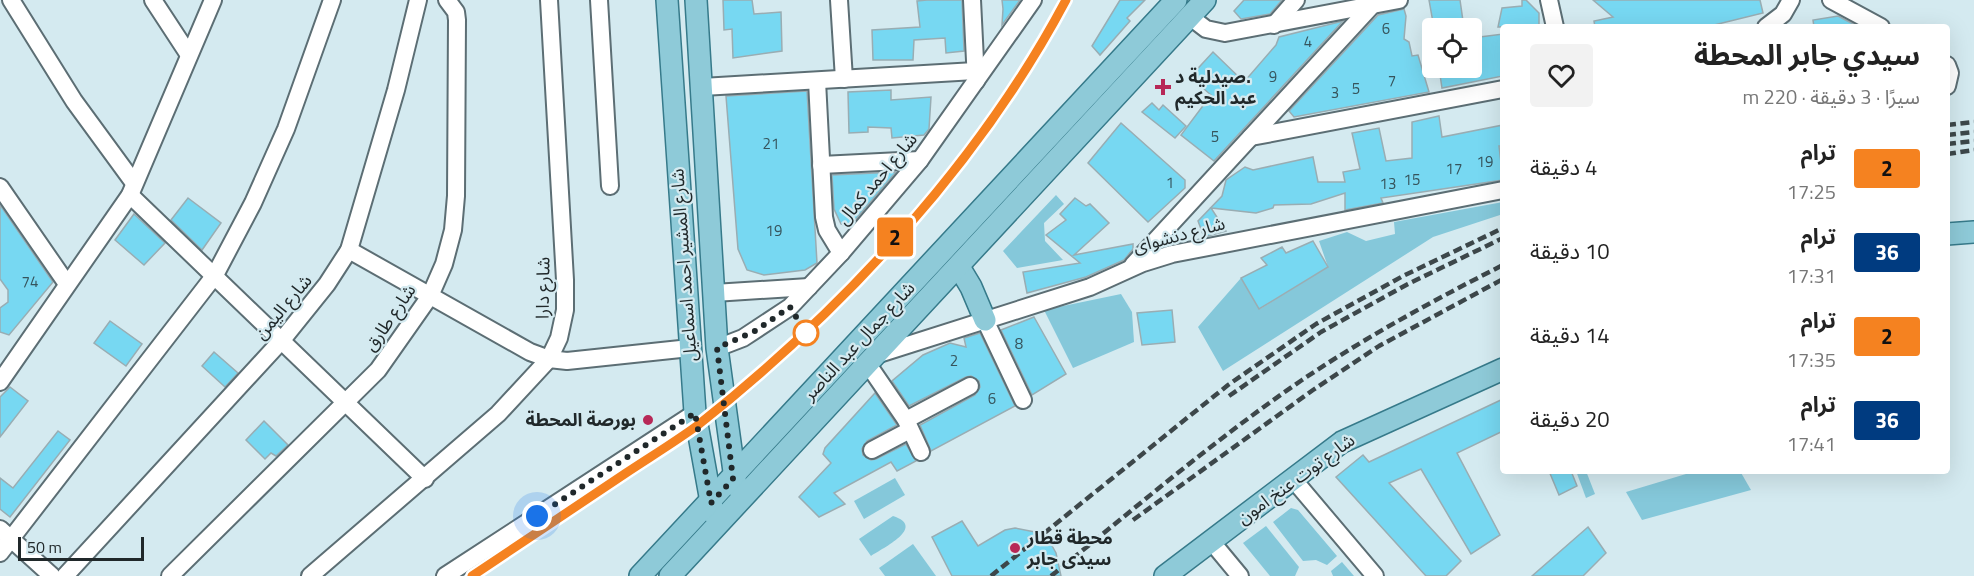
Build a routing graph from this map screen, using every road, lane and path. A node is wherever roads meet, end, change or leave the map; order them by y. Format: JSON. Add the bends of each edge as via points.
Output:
{"nodes":[{"id":1,"x":11,"y":0,"type":"edge"},
{"id":2,"x":153,"y":0,"type":"edge"},
{"id":3,"x":213,"y":0,"type":"edge"},
{"id":4,"x":332,"y":0,"type":"edge"},
{"id":5,"x":418,"y":0,"type":"edge"},
{"id":6,"x":447,"y":0,"type":"edge"},
{"id":7,"x":549,"y":0,"type":"edge"},
{"id":8,"x":599,"y":0,"type":"edge"},
{"id":9,"x":667,"y":0,"type":"edge"},
{"id":10,"x":696,"y":0,"type":"edge"},
{"id":11,"x":839,"y":0,"type":"edge"},
{"id":12,"x":972,"y":0,"type":"edge"},
{"id":13,"x":1033,"y":0,"type":"edge"},
{"id":14,"x":1205,"y":0,"type":"edge"},
{"id":15,"x":1296,"y":0,"type":"edge"},
{"id":16,"x":1398,"y":0,"type":"edge"},
{"id":17,"x":1550,"y":0,"type":"edge"},
{"id":18,"x":1791,"y":0,"type":"edge"},
{"id":19,"x":1831,"y":0,"type":"edge"},
{"id":20,"x":1374,"y":2,"type":"edge"},
{"id":21,"x":1183,"y":8,"type":"edge"},
{"id":22,"x":1274,"y":24,"type":"junction"},
{"id":23,"x":1554,"y":24,"type":"edge"},
{"id":24,"x":1770,"y":24,"type":"edge"},
{"id":25,"x":1875,"y":24,"type":"edge"},
{"id":26,"x":189,"y":55,"type":"junction"},
{"id":27,"x":976,"y":77,"type":"junction"},
{"id":28,"x":844,"y":79,"type":"junction"},
{"id":29,"x":817,"y":81,"type":"junction"},
{"id":30,"x":702,"y":87,"type":"junction"},
{"id":31,"x":1500,"y":90,"type":"edge"},
{"id":32,"x":1251,"y":137,"type":"junction"},
{"id":33,"x":920,"y":160,"type":"junction"},
{"id":34,"x":821,"y":165,"type":"junction"},
{"id":35,"x":610,"y":186,"type":"dead end"},
{"id":36,"x":0,"y":187,"type":"edge"},
{"id":37,"x":132,"y":189,"type":"junction"},
{"id":38,"x":1500,"y":191,"type":"edge"},
{"id":39,"x":1974,"y":232,"type":"edge"},
{"id":40,"x":1950,"y":234,"type":"edge"},
{"id":41,"x":350,"y":250,"type":"junction"},
{"id":42,"x":841,"y":253,"type":"junction"},
{"id":43,"x":959,"y":267,"type":"junction"},
{"id":44,"x":1128,"y":270,"type":"junction"},
{"id":45,"x":215,"y":275,"type":"junction"},
{"id":46,"x":67,"y":285,"type":"junction"},
{"id":47,"x":809,"y":287,"type":"junction"},
{"id":48,"x":714,"y":292,"type":"junction"},
{"id":49,"x":430,"y":296,"type":"junction"},
{"id":50,"x":985,"y":320,"type":"junction"},
{"id":51,"x":282,"y":340,"type":"junction"},
{"id":52,"x":690,"y":348,"type":"junction"},
{"id":53,"x":717,"y":348,"type":"junction"},
{"id":54,"x":549,"y":359,"type":"junction"},
{"id":55,"x":871,"y":359,"type":"junction"},
{"id":56,"x":1500,"y":370,"type":"edge"},
{"id":57,"x":0,"y":382,"type":"edge"},
{"id":58,"x":970,"y":386,"type":"dead end"},
{"id":59,"x":1023,"y":400,"type":"dead end"},
{"id":60,"x":347,"y":403,"type":"junction"},
{"id":61,"x":695,"y":413,"type":"junction"},
{"id":62,"x":908,"y":425,"type":"junction"},
{"id":63,"x":872,"y":450,"type":"dead end"},
{"id":64,"x":921,"y":452,"type":"dead end"},
{"id":65,"x":425,"y":479,"type":"junction"},
{"id":66,"x":733,"y":479,"type":"junction"},
{"id":67,"x":1293,"y":479,"type":"junction"},
{"id":68,"x":741,"y":499,"type":"junction"},
{"id":69,"x":711,"y":503,"type":"junction"},
{"id":70,"x":715,"y":528,"type":"junction"},
{"id":71,"x":6,"y":534,"type":"edge"},
{"id":72,"x":1211,"y":541,"type":"junction"},
{"id":73,"x":0,"y":553,"type":"edge"},
{"id":74,"x":52,"y":576,"type":"edge"},
{"id":75,"x":65,"y":576,"type":"edge"},
{"id":76,"x":170,"y":576,"type":"edge"},
{"id":77,"x":310,"y":576,"type":"edge"},
{"id":78,"x":445,"y":576,"type":"edge"},
{"id":79,"x":640,"y":576,"type":"edge"},
{"id":80,"x":670,"y":576,"type":"edge"},
{"id":81,"x":1165,"y":576,"type":"edge"},
{"id":82,"x":1240,"y":576,"type":"edge"},
{"id":83,"x":1375,"y":576,"type":"edge"}],
"edges":[{"from":1,"to":37,"type":"street"},
{"from":2,"to":26,"type":"street"},
{"from":3,"to":26,"type":"street"},
{"from":4,"to":45,"type":"street","via":[[286,129]]},
{"from":5,"to":41,"type":"street","name":"شارع اليمن"},
{"from":6,"to":49,"type":"street","name":"شارع طارق","via":[[457,20],[456,196],[453,230]]},
{"from":7,"to":54,"type":"street","name":"شارع دارا","via":[[566,310]]},
{"from":8,"to":35,"type":"street"},
{"from":9,"to":52,"type":"main road","name":"شارع المشير احمد اسماعيل"},
{"from":10,"to":30,"type":"main road","name":"شارع المشير احمد اسماعيل"},
{"from":11,"to":28,"type":"street"},
{"from":12,"to":27,"type":"street"},
{"from":13,"to":27,"type":"street","name":"شارع احمد كمال"},
{"from":14,"to":21,"type":"main road","name":"شارع جمال عبد الناصر"},
{"from":15,"to":22,"type":"street"},
{"from":16,"to":20,"type":"street"},
{"from":17,"to":23,"type":"street"},
{"from":18,"to":24,"type":"street","via":[[1783,14]]},
{"from":19,"to":25,"type":"street"},
{"from":20,"to":22,"type":"street"},
{"from":20,"to":32,"type":"street"},
{"from":21,"to":22,"type":"street","via":[[1206,29],[1219,33]]},
{"from":21,"to":43,"type":"main road","name":"شارع جمال عبد الناصر"},
{"from":21,"to":66,"type":"main road","name":"شارع جمال عبد الناصر"},
{"from":26,"to":37,"type":"street"},
{"from":27,"to":28,"type":"street"},
{"from":27,"to":33,"type":"street","name":"شارع احمد كمال"},
{"from":28,"to":29,"type":"street"},
{"from":29,"to":30,"type":"street"},
{"from":29,"to":34,"type":"street"},
{"from":30,"to":48,"type":"main road","name":"شارع المشير احمد اسماعيل"},
{"from":31,"to":32,"type":"street"},
{"from":32,"to":44,"type":"street"},
{"from":33,"to":34,"type":"street"},
{"from":33,"to":42,"type":"street","name":"شارع احمد كمال"},
{"from":34,"to":42,"type":"street","via":[[825,224]]},
{"from":36,"to":46,"type":"street"},
{"from":37,"to":45,"type":"street"},
{"from":37,"to":46,"type":"street"},
{"from":38,"to":44,"type":"street","name":"شارع دنشواى","via":[[1187,250]]},
{"from":39,"to":40,"type":"main road"},
{"from":41,"to":49,"type":"street"},
{"from":41,"to":51,"type":"street","name":"شارع اليمن"},
{"from":42,"to":47,"type":"street","name":"شارع احمد كمال"},
{"from":43,"to":50,"type":"main road"},
{"from":43,"to":55,"type":"main road","name":"شارع جمال عبد الناصر"},
{"from":44,"to":50,"type":"street","name":"شارع دنشواى","via":[[1090,287]]},
{"from":45,"to":51,"type":"street"},
{"from":45,"to":71,"type":"street"},
{"from":46,"to":57,"type":"street"},
{"from":47,"to":48,"type":"street"},
{"from":47,"to":53,"type":"street","name":"شارع احمد كمال","via":[[767,324]]},
{"from":48,"to":53,"type":"main road","name":"شارع المشير احمد اسماعيل"},
{"from":49,"to":54,"type":"street"},
{"from":49,"to":60,"type":"street","name":"شارع طارق","via":[[378,370]]},
{"from":50,"to":55,"type":"street","name":"شارع دنشواى"},
{"from":50,"to":59,"type":"street"},
{"from":51,"to":60,"type":"street"},
{"from":51,"to":75,"type":"street","name":"شارع اليمن"},
{"from":52,"to":54,"type":"street","via":[[567,361]]},
{"from":52,"to":61,"type":"main road","name":"شارع المشير احمد اسماعيل"},
{"from":53,"to":66,"type":"main road","name":"شارع المشير احمد اسماعيل"},
{"from":54,"to":65,"type":"street","name":"شارع دارا","via":[[498,414]]},
{"from":55,"to":62,"type":"street"},
{"from":55,"to":68,"type":"main road","name":"شارع جمال عبد الناصر"},
{"from":56,"to":67,"type":"main road","name":"شارع توت عنخ امون","via":[[1354,435]]},
{"from":58,"to":62,"type":"street"},
{"from":60,"to":65,"type":"street"},
{"from":60,"to":76,"type":"street","name":"شارع طارق"},
{"from":61,"to":69,"type":"main road","name":"شارع المشير احمد اسماعيل"},
{"from":61,"to":78,"type":"street"},
{"from":62,"to":63,"type":"street"},
{"from":62,"to":64,"type":"street"},
{"from":65,"to":77,"type":"street","name":"شارع دارا"},
{"from":66,"to":68,"type":"main road","name":"شارع المشير احمد اسماعيل"},
{"from":66,"to":69,"type":"main road","name":"شارع جمال عبد الناصر"},
{"from":67,"to":72,"type":"main road","name":"شارع توت عنخ امون"},
{"from":67,"to":83,"type":"street"},
{"from":68,"to":70,"type":"main road","name":"شارع جمال عبد الناصر"},
{"from":69,"to":70,"type":"main road","name":"شارع المشير احمد اسماعيل"},
{"from":69,"to":79,"type":"main road","name":"شارع جمال عبد الناصر"},
{"from":70,"to":80,"type":"main road","name":"شارع جمال عبد الناصر"},
{"from":71,"to":73,"type":"street"},
{"from":71,"to":74,"type":"street"},
{"from":72,"to":81,"type":"main road","name":"شارع توت عنخ امون"},
{"from":72,"to":82,"type":"street"}]}
